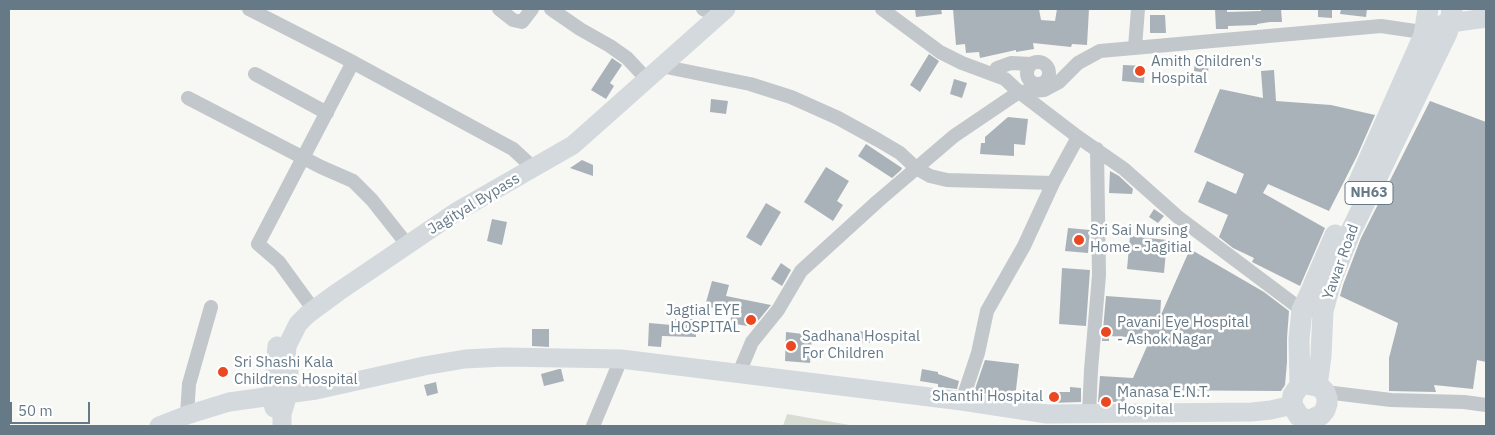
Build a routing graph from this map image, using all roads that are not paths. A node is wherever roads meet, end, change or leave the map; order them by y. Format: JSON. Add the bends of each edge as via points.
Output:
{"nodes":[{"id":1,"x":249,"y":9,"type":"edge"},
{"id":2,"x":499,"y":9,"type":"edge"},
{"id":3,"x":532,"y":9,"type":"edge"},
{"id":4,"x":551,"y":9,"type":"edge"},
{"id":5,"x":882,"y":9,"type":"edge"},
{"id":6,"x":1138,"y":9,"type":"edge"},
{"id":7,"x":1428,"y":9,"type":"edge"},
{"id":8,"x":713,"y":10,"type":"edge"},
{"id":9,"x":1480,"y":19,"type":"edge"},
{"id":10,"x":1449,"y":22,"type":"edge"},
{"id":11,"x":1424,"y":35,"type":"junction"},
{"id":12,"x":1135,"y":48,"type":"junction"},
{"id":13,"x":353,"y":62,"type":"junction"},
{"id":14,"x":661,"y":66,"type":"junction"},
{"id":15,"x":641,"y":73,"type":"junction"},
{"id":16,"x":255,"y":74,"type":"dead end"},
{"id":17,"x":996,"y":75,"type":"junction"},
{"id":18,"x":1040,"y":87,"type":"junction"},
{"id":19,"x":1019,"y":92,"type":"junction"},
{"id":20,"x":188,"y":98,"type":"dead end"},
{"id":21,"x":327,"y":113,"type":"junction"},
{"id":22,"x":1078,"y":137,"type":"junction"},
{"id":23,"x":1097,"y":149,"type":"junction"},
{"id":24,"x":304,"y":158,"type":"junction"},
{"id":25,"x":527,"y":162,"type":"junction"},
{"id":26,"x":916,"y":168,"type":"junction"},
{"id":27,"x":1053,"y":183,"type":"junction"},
{"id":28,"x":402,"y":238,"type":"junction"},
{"id":29,"x":308,"y":302,"type":"junction"},
{"id":30,"x":210,"y":307,"type":"dead end"},
{"id":31,"x":1302,"y":310,"type":"junction"},
{"id":32,"x":1324,"y":311,"type":"junction"},
{"id":33,"x":621,"y":358,"type":"junction"},
{"id":34,"x":739,"y":372,"type":"junction"},
{"id":35,"x":1314,"y":388,"type":"junction"},
{"id":36,"x":280,"y":395,"type":"junction"},
{"id":37,"x":962,"y":401,"type":"junction"},
{"id":38,"x":1292,"y":405,"type":"junction"},
{"id":39,"x":1486,"y":405,"type":"edge"},
{"id":40,"x":1089,"y":414,"type":"junction"},
{"id":41,"x":188,"y":415,"type":"junction"},
{"id":42,"x":1311,"y":423,"type":"edge"},
{"id":43,"x":159,"y":426,"type":"edge"},
{"id":44,"x":278,"y":426,"type":"edge"},
{"id":45,"x":282,"y":426,"type":"edge"},
{"id":46,"x":593,"y":426,"type":"edge"}],
"edges":[{"from":1,"to":13,"type":"street"},
{"from":2,"to":3,"type":"street","via":[[513,20],[522,22]]},
{"from":4,"to":15,"type":"street","via":[[628,58]]},
{"from":5,"to":17,"type":"street","via":[[940,52]]},
{"from":6,"to":12,"type":"street"},
{"from":7,"to":11,"type":"highway","number":"NH63"},
{"from":8,"to":14,"type":"main road","name":"Jagityal Bypass"},
{"from":8,"to":15,"type":"main road","name":"Jagityal Bypass"},
{"from":9,"to":10,"type":"main road"},
{"from":10,"to":11,"type":"main road"},
{"from":10,"to":32,"type":"highway","name":"Yawar Road","number":"NH63","via":[[1350,233],[1331,281]]},
{"from":11,"to":12,"type":"street","via":[[1381,26]]},
{"from":11,"to":31,"type":"highway","number":"NH63"},
{"from":12,"to":18,"type":"street","via":[[1100,51],[1078,63],[1059,82],[1044,90]]},
{"from":13,"to":21,"type":"street"},
{"from":13,"to":25,"type":"street","via":[[513,148]]},
{"from":14,"to":26,"type":"street","via":[[750,84],[792,97],[878,140],[900,153]]},
{"from":14,"to":36,"type":"main road","name":"Jagityal Bypass","via":[[573,145],[456,212],[308,314],[298,324],[288,346],[289,372]]},
{"from":15,"to":25,"type":"main road","name":"Jagityal Bypass","via":[[564,140]]},
{"from":16,"to":21,"type":"street"},
{"from":17,"to":18,"type":"street","via":[[997,68],[1011,63],[1031,64],[1028,80]]},
{"from":17,"to":19,"type":"street"},
{"from":18,"to":19,"type":"street"},
{"from":19,"to":22,"type":"street"},
{"from":19,"to":26,"type":"street","via":[[954,136]]},
{"from":20,"to":24,"type":"street"},
{"from":21,"to":24,"type":"street"},
{"from":22,"to":23,"type":"street"},
{"from":22,"to":27,"type":"street"},
{"from":23,"to":31,"type":"street","via":[[1178,217]]},
{"from":23,"to":40,"type":"street","via":[[1099,275]]},
{"from":24,"to":28,"type":"street","via":[[353,181]]},
{"from":24,"to":29,"type":"street","via":[[258,244],[279,262]]},
{"from":25,"to":28,"type":"main road","name":"Jagityal Bypass"},
{"from":26,"to":27,"type":"street","via":[[947,180]]},
{"from":26,"to":34,"type":"street","via":[[801,271],[778,310],[752,342]]},
{"from":27,"to":37,"type":"street","via":[[1024,246],[987,311],[978,353]]},
{"from":28,"to":29,"type":"main road","name":"Jagityal Bypass"},
{"from":29,"to":36,"type":"main road","name":"Jagityal Bypass","via":[[283,325],[278,340]]},
{"from":30,"to":41,"type":"street","via":[[189,384]]},
{"from":31,"to":32,"type":"street"},
{"from":31,"to":35,"type":"highway","number":"NH63","via":[[1299,339]]},
{"from":32,"to":35,"type":"highway","name":"Yawar Road","number":"NH63","via":[[1321,356]]},
{"from":33,"to":34,"type":"main road"},
{"from":33,"to":36,"type":"main road","via":[[465,359]]},
{"from":33,"to":46,"type":"street"},
{"from":34,"to":37,"type":"main road"},
{"from":35,"to":38,"type":"highway","number":"NH63","via":[[1293,395]]},
{"from":35,"to":39,"type":"street","via":[[1391,400]]},
{"from":35,"to":42,"type":"highway","number":"NH63","via":[[1327,398],[1328,404],[1322,415]]},
{"from":36,"to":41,"type":"main road","via":[[230,402]]},
{"from":36,"to":44,"type":"main road","name":"Jagityal Bypass"},
{"from":36,"to":45,"type":"main road","name":"Jagityal Bypass"},
{"from":37,"to":40,"type":"main road","via":[[1047,414]]},
{"from":38,"to":40,"type":"main road","via":[[1252,412]]},
{"from":38,"to":42,"type":"highway","number":"NH63","via":[[1294,412]]},
{"from":41,"to":43,"type":"main road"}]}
